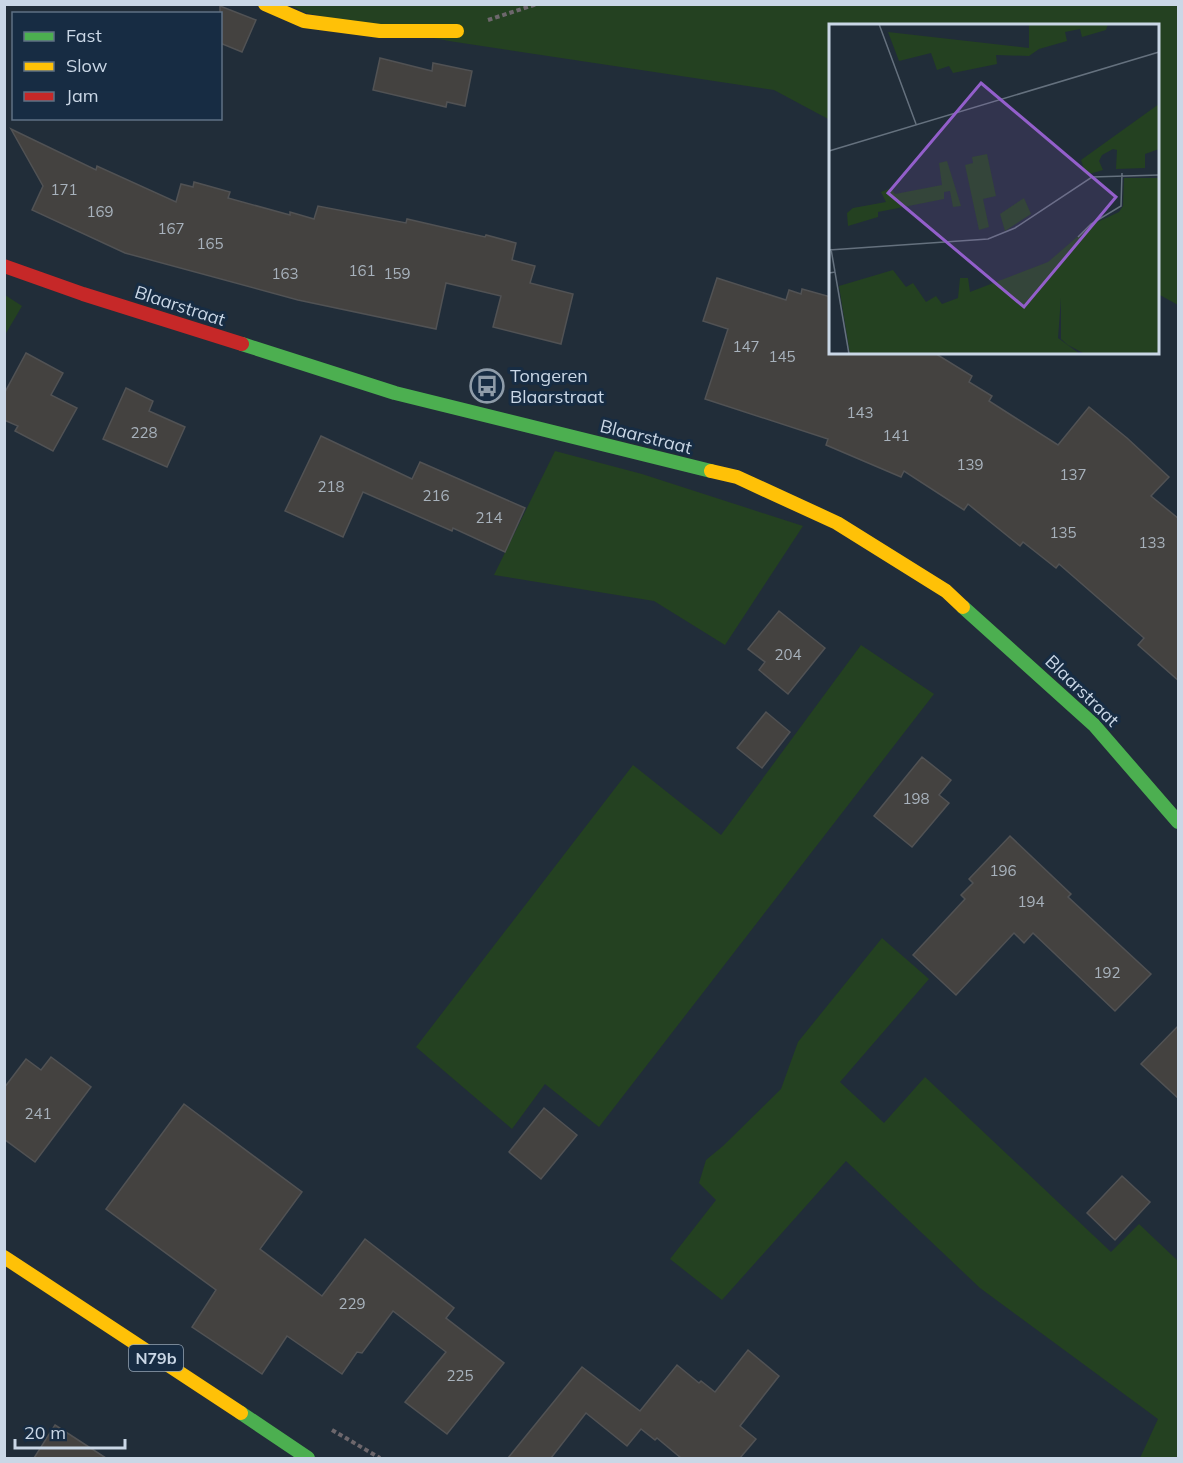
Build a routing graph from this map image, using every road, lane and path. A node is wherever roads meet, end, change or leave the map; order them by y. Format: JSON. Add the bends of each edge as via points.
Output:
{"nodes":[{"id":1,"x":266,"y":4,"type":"edge"},
{"id":2,"x":537,"y":4,"type":"edge"},
{"id":3,"x":457,"y":32,"type":"joint"},
{"id":4,"x":4,"y":266,"type":"edge"},
{"id":5,"x":1179,"y":822,"type":"edge"},
{"id":6,"x":4,"y":1257,"type":"edge"},
{"id":7,"x":308,"y":1458,"type":"edge"}],
"edges":[{"from":1,"to":3,"type":"street","via":[[304,21],[380,31]]},
{"from":2,"to":3,"type":"path"},
{"from":4,"to":5,"type":"street","name":"Blaarstraat","via":[[395,393],[737,477],[837,523],[946,591],[1094,725]]},
{"from":6,"to":7,"type":"street","number":"N79b"}]}
